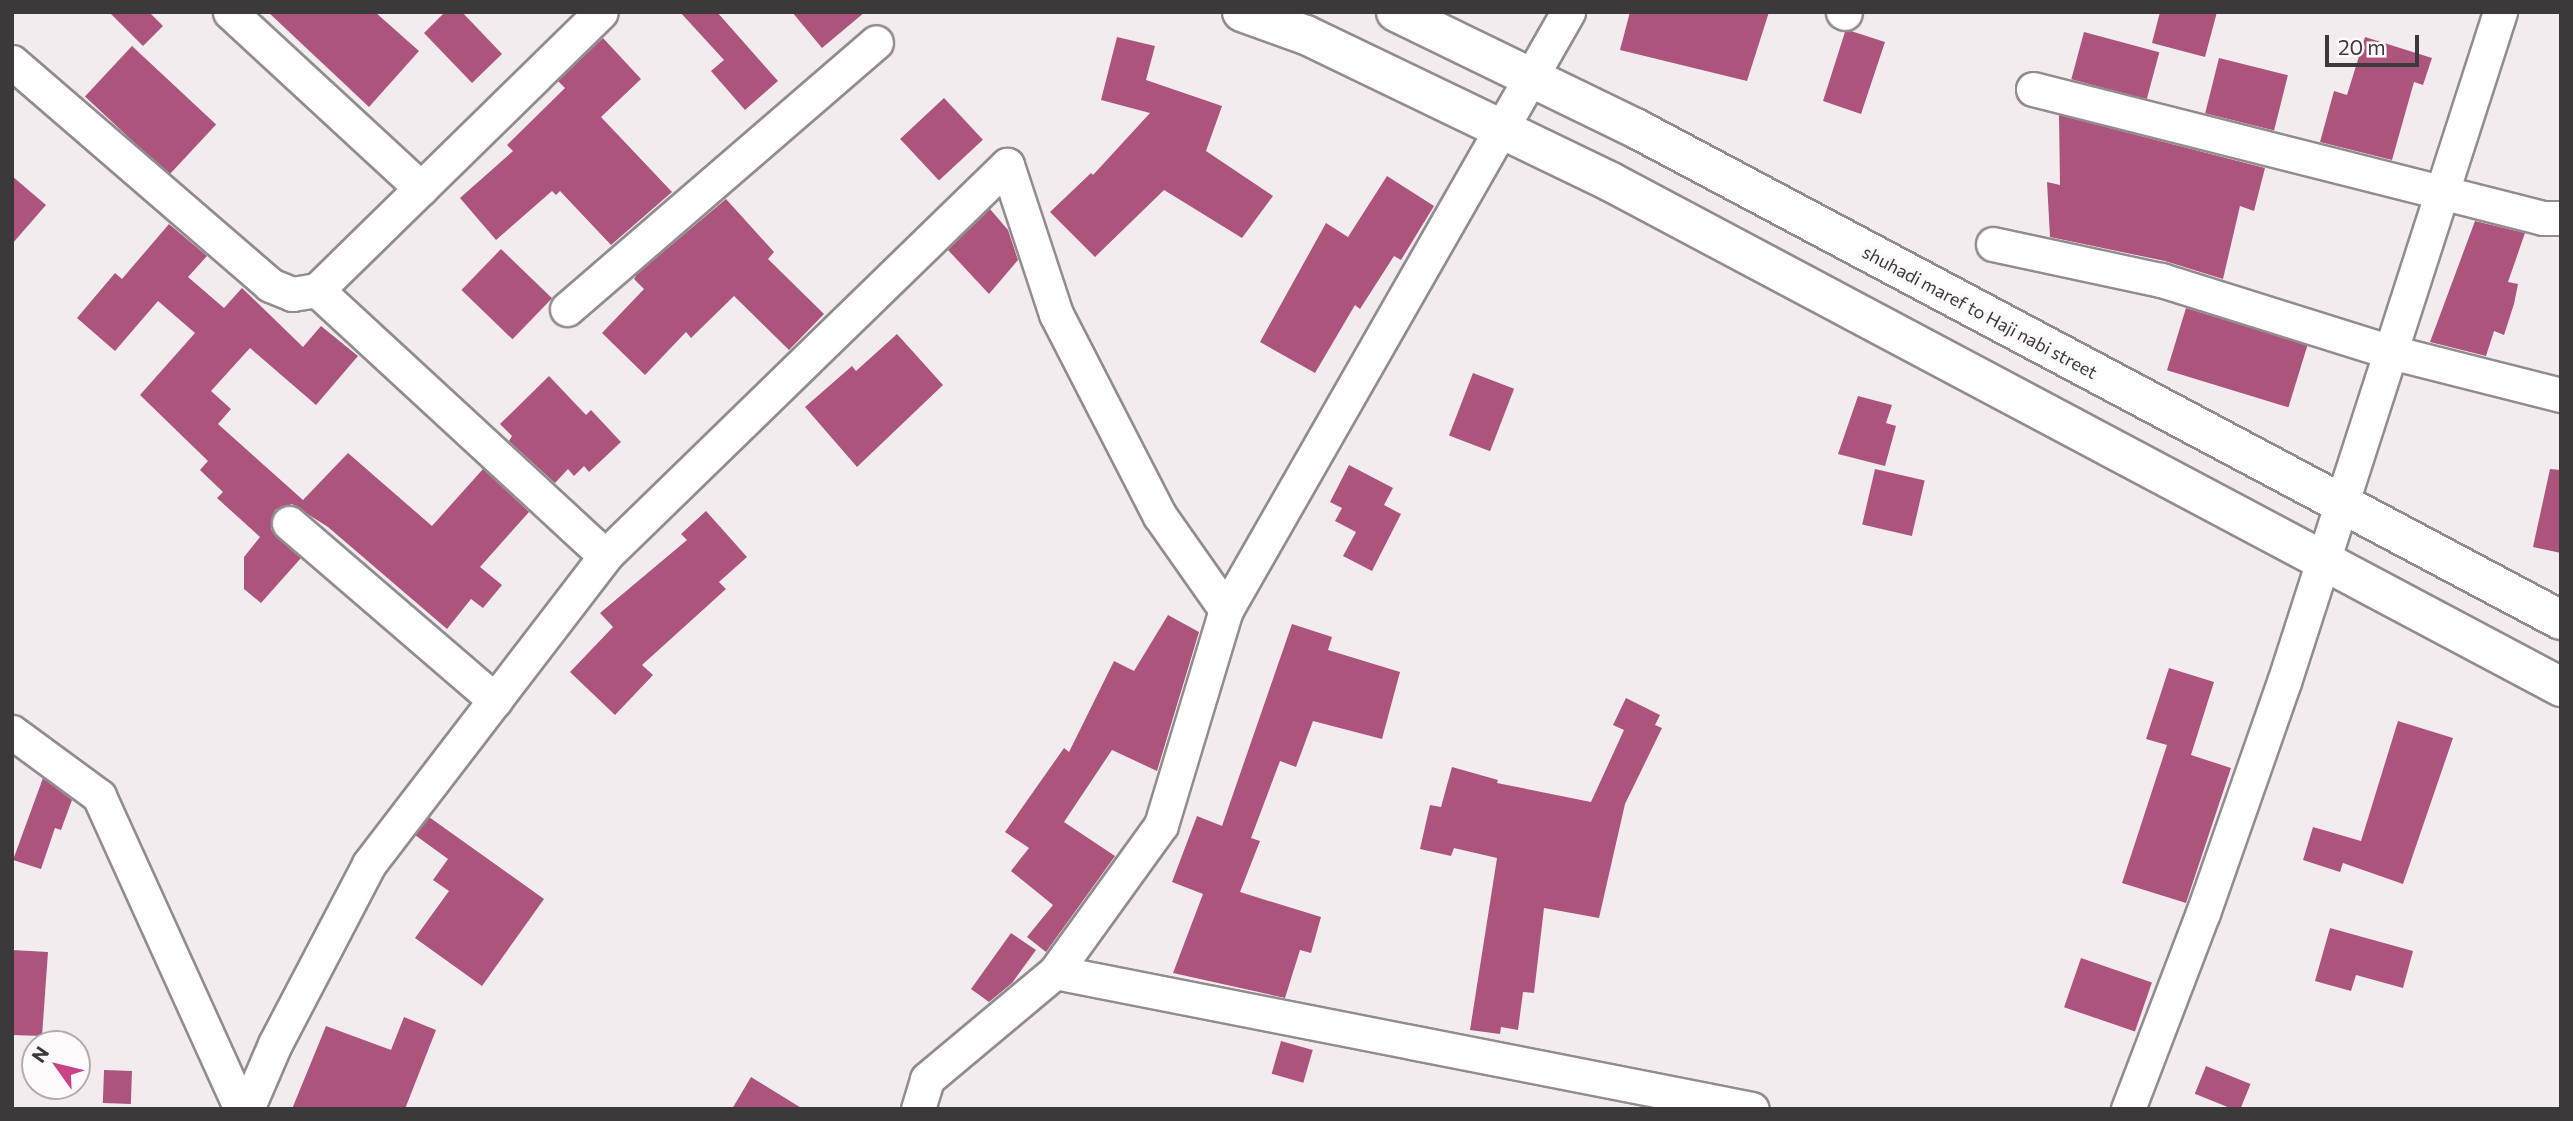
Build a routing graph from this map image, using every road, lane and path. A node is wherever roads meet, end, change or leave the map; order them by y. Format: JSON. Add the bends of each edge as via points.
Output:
{"nodes":[{"id":1,"x":230,"y":12,"type":"edge"},
{"id":2,"x":601,"y":12,"type":"edge"},
{"id":3,"x":1242,"y":12,"type":"edge"},
{"id":4,"x":1396,"y":12,"type":"edge"},
{"id":5,"x":1568,"y":12,"type":"edge"},
{"id":6,"x":2500,"y":12,"type":"edge"},
{"id":7,"x":876,"y":42,"type":"dead end"},
{"id":8,"x":12,"y":62,"type":"edge"},
{"id":9,"x":1530,"y":77,"type":"junction"},
{"id":10,"x":2033,"y":89,"type":"dead end"},
{"id":11,"x":1500,"y":128,"type":"junction"},
{"id":12,"x":421,"y":188,"type":"junction"},
{"id":13,"x":2442,"y":192,"type":"junction"},
{"id":14,"x":2561,"y":218,"type":"edge"},
{"id":15,"x":1993,"y":244,"type":"dead end"},
{"id":16,"x":317,"y":290,"type":"junction"},
{"id":17,"x":567,"y":309,"type":"dead end"},
{"id":18,"x":2391,"y":352,"type":"junction"},
{"id":19,"x":2561,"y":395,"type":"edge"},
{"id":20,"x":2339,"y":504,"type":"junction"},
{"id":21,"x":289,"y":523,"type":"dead end"},
{"id":22,"x":605,"y":556,"type":"junction"},
{"id":23,"x":2320,"y":561,"type":"junction"},
{"id":24,"x":1226,"y":610,"type":"junction"},
{"id":25,"x":2561,"y":620,"type":"edge"},
{"id":26,"x":2561,"y":687,"type":"edge"},
{"id":27,"x":495,"y":700,"type":"junction"},
{"id":28,"x":12,"y":732,"type":"edge"},
{"id":29,"x":1055,"y":972,"type":"junction"},
{"id":30,"x":241,"y":1109,"type":"edge"},
{"id":31,"x":247,"y":1109,"type":"edge"},
{"id":32,"x":919,"y":1109,"type":"edge"},
{"id":33,"x":1752,"y":1109,"type":"edge"},
{"id":34,"x":2128,"y":1109,"type":"edge"}],
"edges":[{"from":1,"to":12,"type":"street"},
{"from":2,"to":12,"type":"street"},
{"from":3,"to":11,"type":"main road","via":[[1306,34]]},
{"from":4,"to":9,"type":"main road","name":"shuhadi maref to Haji nabi street"},
{"from":5,"to":9,"type":"street"},
{"from":6,"to":13,"type":"street"},
{"from":7,"to":17,"type":"street"},
{"from":8,"to":16,"type":"street","via":[[270,285],[292,294]]},
{"from":9,"to":11,"type":"street"},
{"from":9,"to":20,"type":"main road","name":"shuhadi maref to Haji nabi street","via":[[1637,129]]},
{"from":10,"to":13,"type":"street"},
{"from":11,"to":23,"type":"main road","via":[[1611,182]]},
{"from":11,"to":24,"type":"street"},
{"from":12,"to":16,"type":"street"},
{"from":13,"to":14,"type":"street","via":[[2543,218]]},
{"from":13,"to":18,"type":"street"},
{"from":15,"to":18,"type":"street","via":[[2161,280]]},
{"from":16,"to":22,"type":"street"},
{"from":18,"to":19,"type":"street"},
{"from":18,"to":20,"type":"street"},
{"from":20,"to":23,"type":"street"},
{"from":20,"to":25,"type":"main road","name":"shuhadi maref to Haji nabi street"},
{"from":21,"to":27,"type":"street"},
{"from":22,"to":24,"type":"street","via":[[1007,165],[1056,314],[1160,516]]},
{"from":22,"to":27,"type":"street"},
{"from":23,"to":26,"type":"main road"},
{"from":23,"to":34,"type":"street","via":[[2203,913]]},
{"from":24,"to":29,"type":"street","via":[[1161,825]]},
{"from":27,"to":31,"type":"street","via":[[369,864],[275,1044]]},
{"from":28,"to":30,"type":"street","via":[[99,796]]},
{"from":29,"to":32,"type":"street","via":[[927,1079]]},
{"from":29,"to":33,"type":"street"}]}
